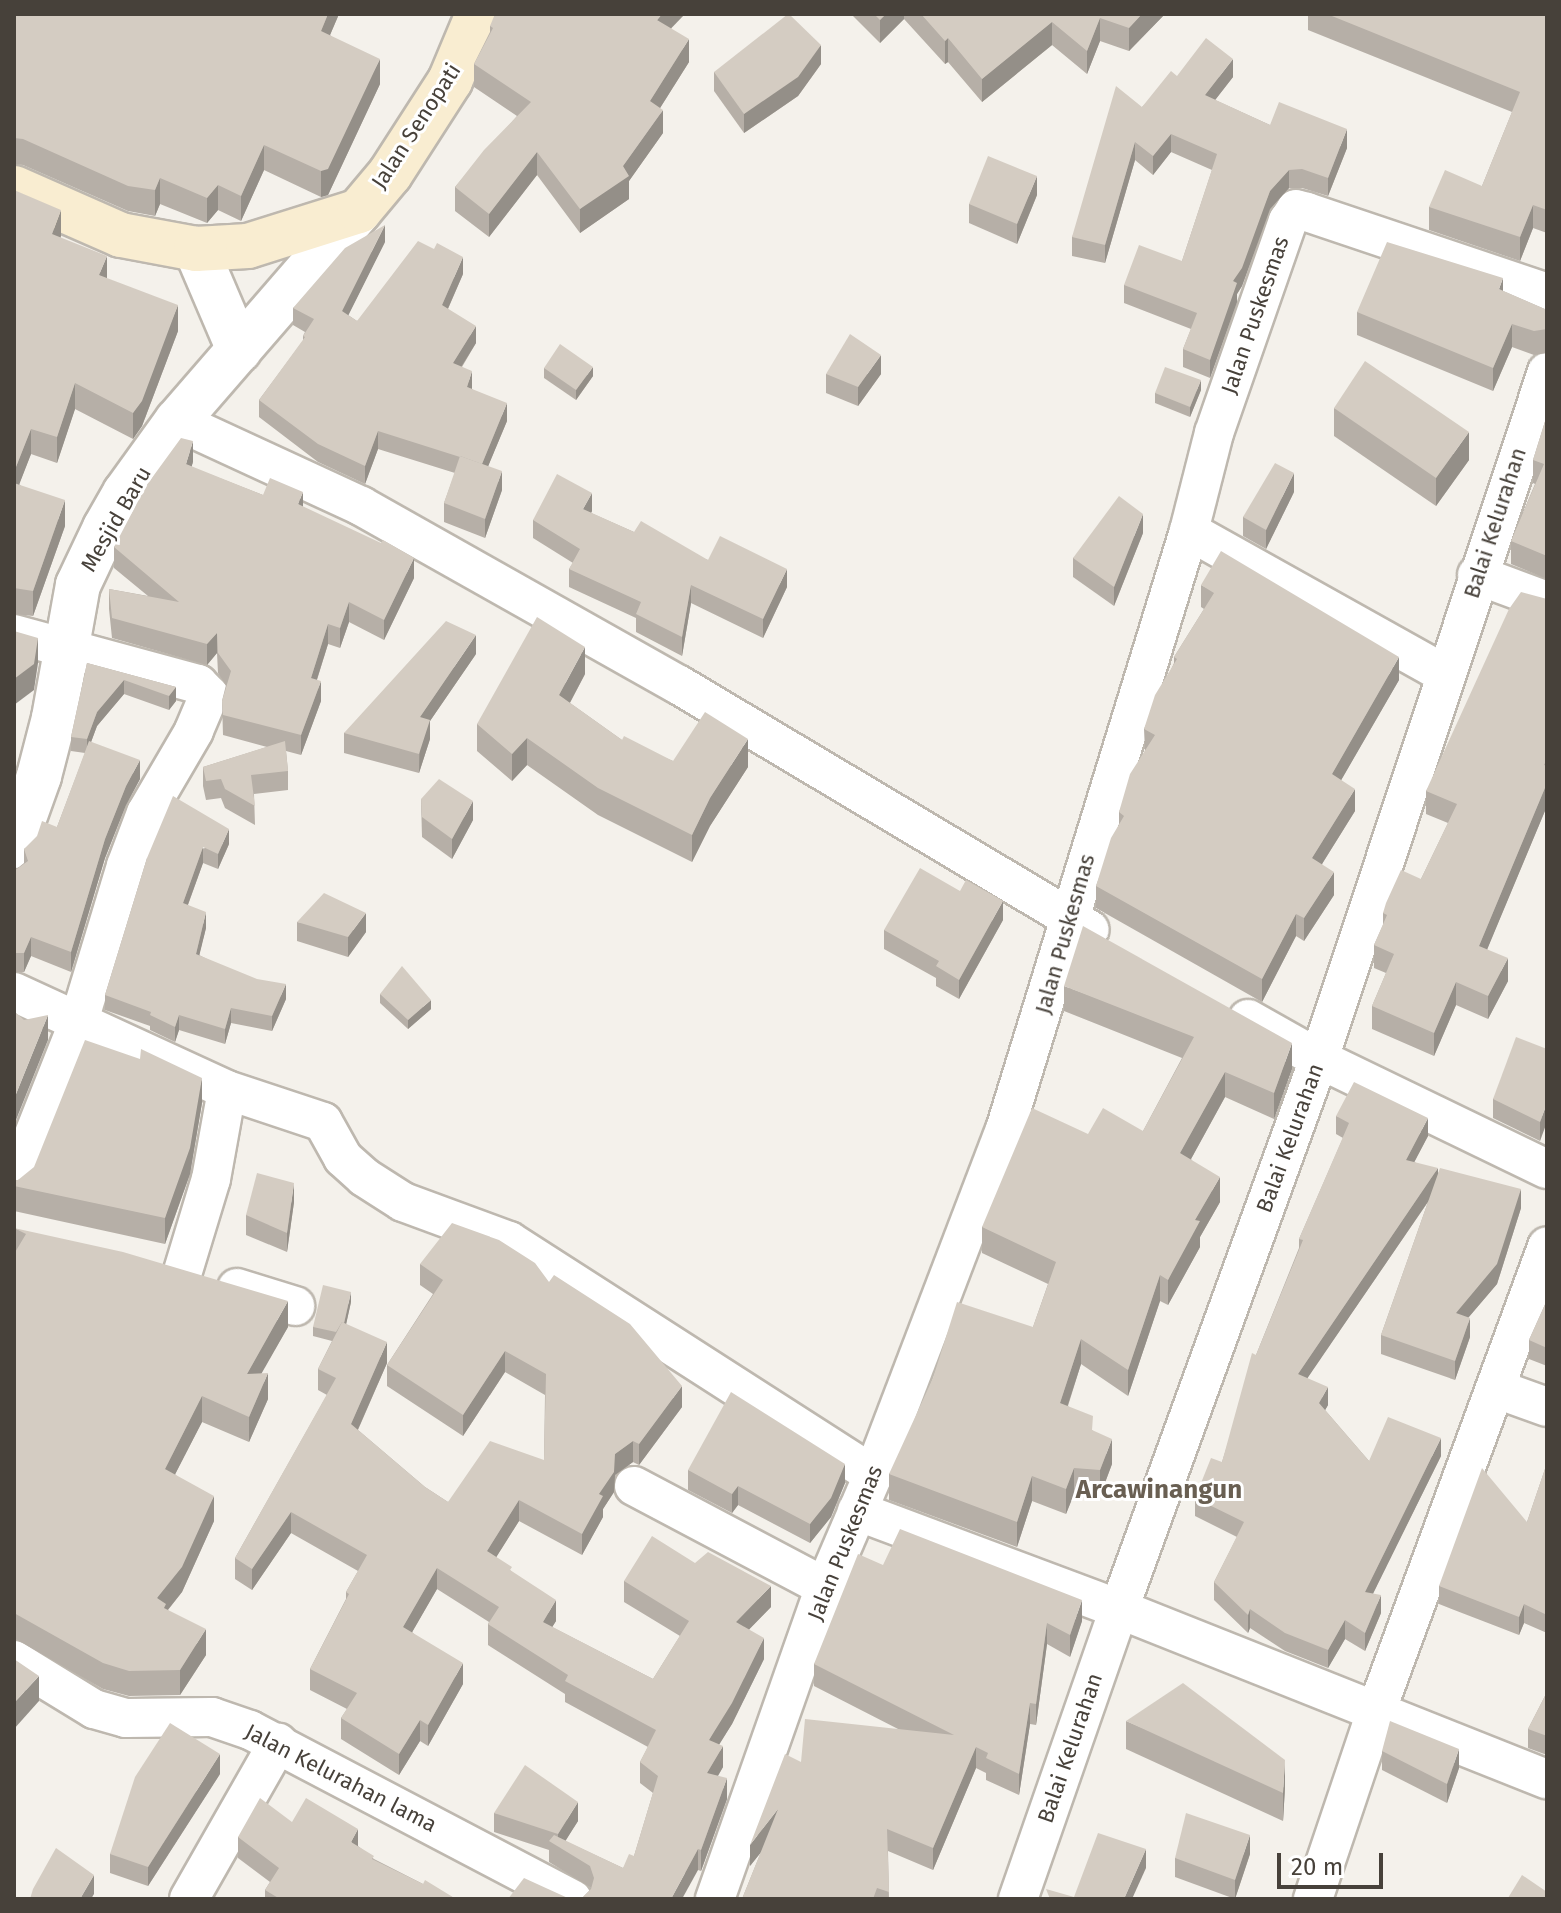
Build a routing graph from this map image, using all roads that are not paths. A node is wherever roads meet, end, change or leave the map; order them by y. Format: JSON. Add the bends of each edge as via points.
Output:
{"nodes":[{"id":1,"x":478,"y":14,"type":"edge"},
{"id":2,"x":14,"y":188,"type":"edge"},
{"id":3,"x":359,"y":211,"type":"junction"},
{"id":4,"x":196,"y":249,"type":"junction"},
{"id":5,"x":1547,"y":293,"type":"edge"},
{"id":6,"x":239,"y":350,"type":"junction"},
{"id":7,"x":1547,"y":372,"type":"edge"},
{"id":8,"x":177,"y":421,"type":"junction"},
{"id":9,"x":1189,"y":531,"type":"junction"},
{"id":10,"x":1477,"y":575,"type":"junction"},
{"id":11,"x":1547,"y":601,"type":"edge"},
{"id":12,"x":14,"y":634,"type":"edge"},
{"id":13,"x":68,"y":650,"type":"junction"},
{"id":14,"x":1445,"y":674,"type":"junction"},
{"id":15,"x":14,"y":846,"type":"edge"},
{"id":16,"x":1069,"y":918,"type":"junction"},
{"id":17,"x":1125,"y":949,"type":"edge"},
{"id":18,"x":14,"y":992,"type":"edge"},
{"id":19,"x":1222,"y":1004,"type":"edge"},
{"id":20,"x":79,"y":1021,"type":"junction"},
{"id":21,"x":1319,"y":1059,"type":"junction"},
{"id":22,"x":227,"y":1090,"type":"junction"},
{"id":23,"x":1547,"y":1169,"type":"edge"},
{"id":24,"x":14,"y":1184,"type":"edge"},
{"id":25,"x":1547,"y":1246,"type":"edge"},
{"id":26,"x":142,"y":1260,"type":"edge"},
{"id":27,"x":183,"y":1271,"type":"junction"},
{"id":28,"x":295,"y":1306,"type":"dead end"},
{"id":29,"x":1497,"y":1389,"type":"junction"},
{"id":30,"x":1547,"y":1407,"type":"edge"},
{"id":31,"x":873,"y":1475,"type":"junction"},
{"id":32,"x":634,"y":1486,"type":"dead end"},
{"id":33,"x":857,"y":1511,"type":"junction"},
{"id":34,"x":825,"y":1587,"type":"junction"},
{"id":35,"x":1119,"y":1609,"type":"junction"},
{"id":36,"x":14,"y":1660,"type":"edge"},
{"id":37,"x":1377,"y":1709,"type":"junction"},
{"id":38,"x":278,"y":1743,"type":"junction"},
{"id":39,"x":1547,"y":1779,"type":"edge"},
{"id":40,"x":189,"y":1899,"type":"edge"},
{"id":41,"x":572,"y":1899,"type":"edge"},
{"id":42,"x":715,"y":1899,"type":"edge"},
{"id":43,"x":1018,"y":1899,"type":"edge"},
{"id":44,"x":1313,"y":1899,"type":"edge"}],
"edges":[{"from":1,"to":3,"type":"main road","name":"Jalan Senopati","via":[[450,81],[390,174]]},
{"from":2,"to":4,"type":"main road","name":"Jalan Senopati","via":[[121,235]]},
{"from":3,"to":4,"type":"main road","name":"Jalan Senopati","via":[[248,246]]},
{"from":3,"to":6,"type":"street","name":"Mesjid Baru"},
{"from":4,"to":6,"type":"street"},
{"from":5,"to":9,"type":"street","name":"Jalan Puskesmas","via":[[1296,209],[1280,240],[1214,433]]},
{"from":6,"to":8,"type":"street","name":"Mesjid Baru"},
{"from":7,"to":10,"type":"street","name":"Balai Kelurahan"},
{"from":8,"to":13,"type":"street","name":"Mesjid Baru","via":[[105,528],[78,585]]},
{"from":8,"to":16,"type":"street","via":[[361,506],[679,685]]},
{"from":9,"to":14,"type":"street"},
{"from":9,"to":16,"type":"street","name":"Jalan Puskesmas"},
{"from":10,"to":11,"type":"street"},
{"from":10,"to":14,"type":"street","name":"Balai Kelurahan"},
{"from":12,"to":13,"type":"street"},
{"from":13,"to":15,"type":"street","name":"Mesjid Baru","via":[[39,776]]},
{"from":13,"to":20,"type":"street","via":[[198,684],[209,695],[146,813]]},
{"from":14,"to":21,"type":"street","name":"Balai Kelurahan"},
{"from":16,"to":17,"type":"street"},
{"from":16,"to":31,"type":"street","name":"Jalan Puskesmas","via":[[1005,1130]]},
{"from":18,"to":20,"type":"street"},
{"from":19,"to":21,"type":"street"},
{"from":20,"to":22,"type":"street"},
{"from":20,"to":24,"type":"street"},
{"from":21,"to":23,"type":"street"},
{"from":21,"to":35,"type":"street","name":"Balai Kelurahan"},
{"from":22,"to":27,"type":"street","via":[[211,1179]]},
{"from":22,"to":31,"type":"street","via":[[323,1122],[343,1158],[364,1177],[403,1202],[509,1241]]},
{"from":25,"to":29,"type":"street"},
{"from":26,"to":27,"type":"street"},
{"from":27,"to":28,"type":"street"},
{"from":29,"to":30,"type":"street"},
{"from":29,"to":37,"type":"street"},
{"from":31,"to":33,"type":"street","name":"Jalan Puskesmas"},
{"from":32,"to":34,"type":"street"},
{"from":33,"to":34,"type":"street","name":"Jalan Puskesmas"},
{"from":33,"to":35,"type":"street"},
{"from":34,"to":42,"type":"street","name":"Jalan Puskesmas"},
{"from":35,"to":37,"type":"street"},
{"from":35,"to":43,"type":"street","name":"Balai Kelurahan"},
{"from":36,"to":38,"type":"street","name":"Jalan Kelurahan lama","via":[[94,1709],[126,1718],[212,1717]]},
{"from":37,"to":39,"type":"street"},
{"from":37,"to":44,"type":"street"},
{"from":38,"to":40,"type":"street"},
{"from":38,"to":41,"type":"street","name":"Jalan Kelurahan lama"}]}
